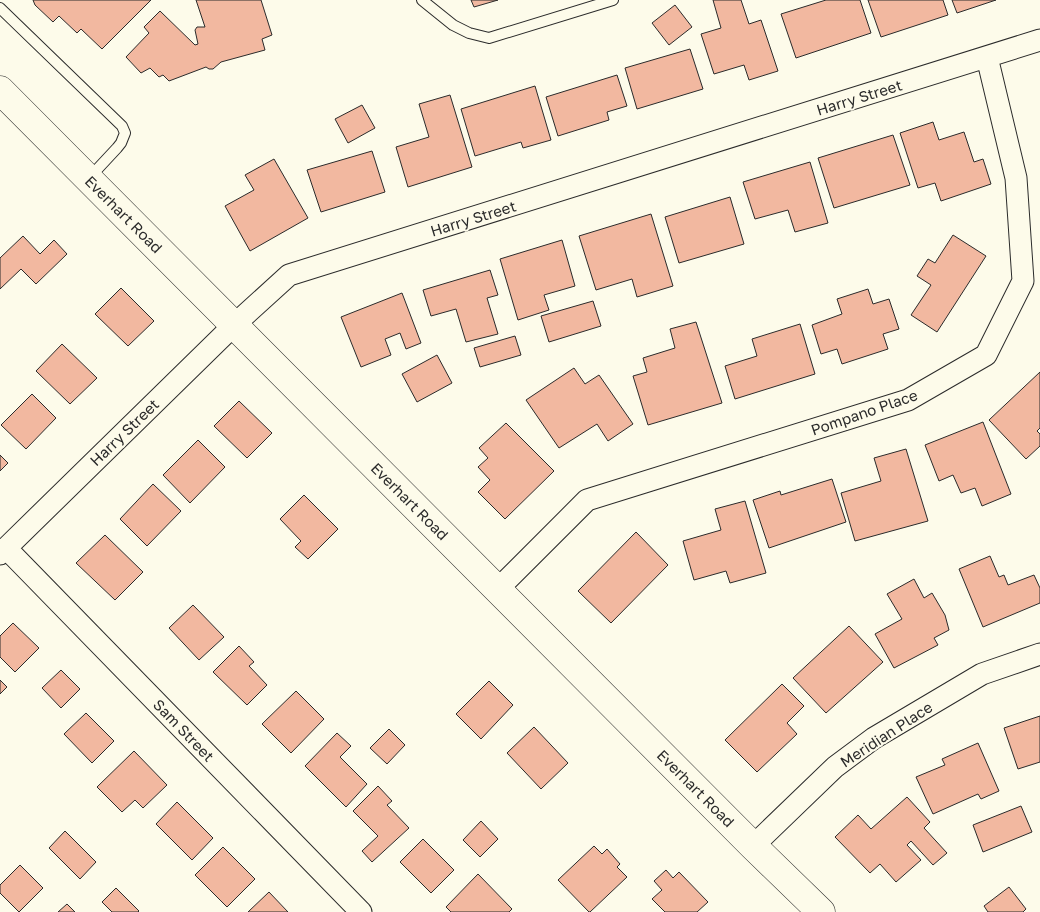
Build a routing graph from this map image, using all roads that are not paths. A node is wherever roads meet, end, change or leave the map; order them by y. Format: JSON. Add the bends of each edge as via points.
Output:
{"nodes":[{"id":1,"x":422,"y":0,"type":"edge"},
{"id":2,"x":613,"y":0,"type":"edge"},
{"id":3,"x":0,"y":8,"type":"edge"},
{"id":4,"x":1040,"y":40,"type":"edge"},
{"id":5,"x":987,"y":57,"type":"junction"},
{"id":6,"x":0,"y":90,"type":"edge"},
{"id":7,"x":88,"y":178,"type":"junction"},
{"id":8,"x":234,"y":325,"type":"junction"},
{"id":9,"x":3,"y":551,"type":"edge"},
{"id":10,"x":498,"y":589,"type":"junction"},
{"id":11,"x":1040,"y":654,"type":"edge"},
{"id":12,"x":753,"y":846,"type":"junction"},
{"id":13,"x":361,"y":912,"type":"edge"},
{"id":14,"x":820,"y":912,"type":"edge"}],
"edges":[{"from":1,"to":2,"type":"lane","via":[[453,25],[489,38]]},
{"from":3,"to":7,"type":"lane","via":[[122,126],[125,133],[121,143]]},
{"from":4,"to":5,"type":"street","name":"Harry Street"},
{"from":5,"to":8,"type":"street","name":"Harry Street","via":[[289,275]]},
{"from":5,"to":10,"type":"street","name":"Pompano Place","via":[[1016,178],[1023,281],[986,355],[908,400],[587,500]]},
{"from":6,"to":7,"type":"main road","name":"Everhart Road"},
{"from":7,"to":8,"type":"main road","name":"Everhart Road"},
{"from":8,"to":9,"type":"street","name":"Harry Street"},
{"from":8,"to":10,"type":"main road","name":"Everhart Road"},
{"from":9,"to":13,"type":"street","name":"Sam Street"},
{"from":10,"to":12,"type":"main road","name":"Everhart Road"},
{"from":11,"to":12,"type":"street","name":"Meridian Place","via":[[982,674],[874,738],[835,767]]},
{"from":12,"to":14,"type":"main road","name":"Everhart Road"}]}
